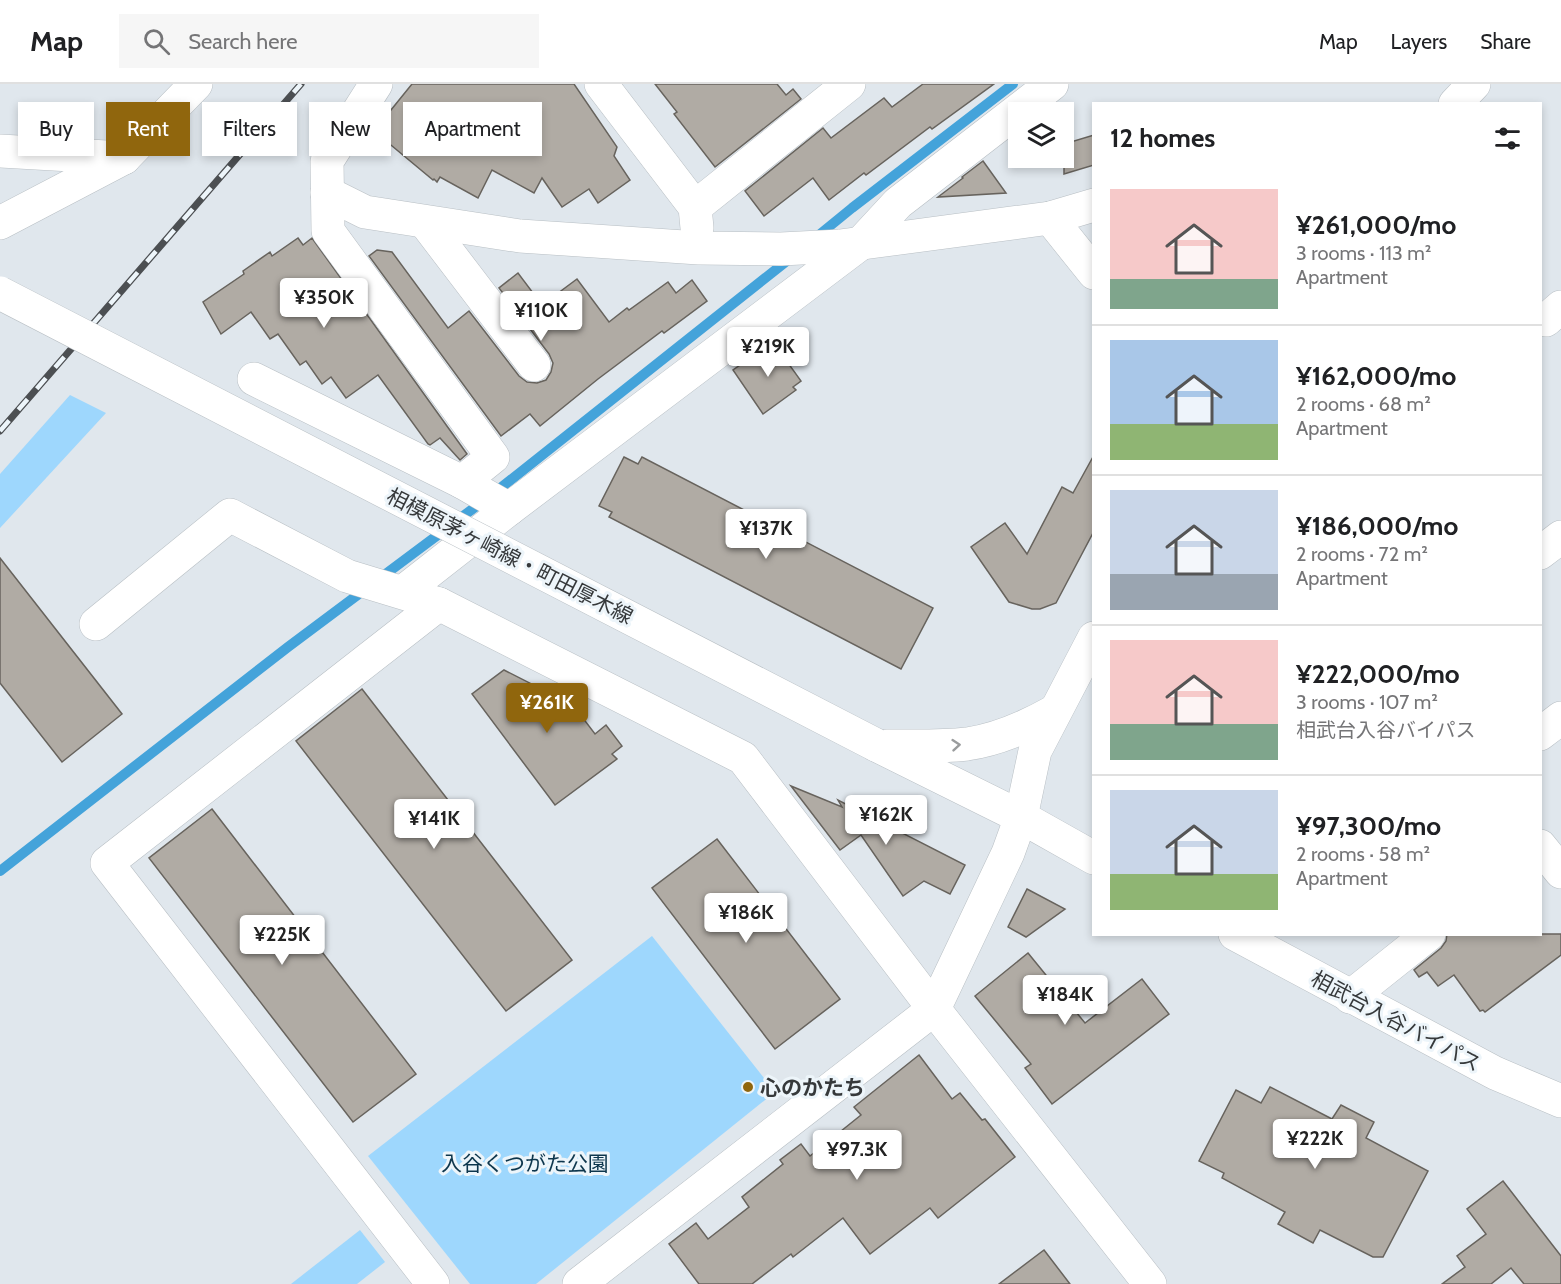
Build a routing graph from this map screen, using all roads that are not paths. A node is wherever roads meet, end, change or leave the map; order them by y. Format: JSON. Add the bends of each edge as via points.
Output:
{"nodes":[{"id":1,"x":196,"y":84,"type":"edge"},
{"id":2,"x":376,"y":84,"type":"edge"},
{"id":3,"x":601,"y":84,"type":"edge"},
{"id":4,"x":1052,"y":84,"type":"edge"},
{"id":5,"x":1474,"y":84,"type":"edge"},
{"id":6,"x":833,"y":89,"type":"edge"},
{"id":7,"x":1457,"y":102,"type":"edge"},
{"id":8,"x":0,"y":151,"type":"edge"},
{"id":9,"x":124,"y":159,"type":"junction"},
{"id":10,"x":327,"y":193,"type":"junction"},
{"id":11,"x":1092,"y":206,"type":"edge"},
{"id":12,"x":695,"y":207,"type":"junction"},
{"id":13,"x":1050,"y":218,"type":"junction"},
{"id":14,"x":0,"y":222,"type":"edge"},
{"id":15,"x":426,"y":222,"type":"junction"},
{"id":16,"x":850,"y":245,"type":"junction"},
{"id":17,"x":699,"y":248,"type":"junction"},
{"id":18,"x":1092,"y":270,"type":"edge"},
{"id":19,"x":0,"y":293,"type":"edge"},
{"id":20,"x":534,"y":364,"type":"dead end"},
{"id":21,"x":254,"y":379,"type":"dead end"},
{"id":22,"x":489,"y":497,"type":"junction"},
{"id":23,"x":1561,"y":537,"type":"edge"},
{"id":24,"x":1542,"y":551,"type":"edge"},
{"id":25,"x":393,"y":590,"type":"junction"},
{"id":26,"x":439,"y":604,"type":"junction"},
{"id":27,"x":96,"y":624,"type":"dead end"},
{"id":28,"x":1092,"y":642,"type":"edge"},
{"id":29,"x":1055,"y":711,"type":"junction"},
{"id":30,"x":1561,"y":718,"type":"edge"},
{"id":31,"x":1542,"y":732,"type":"edge"},
{"id":32,"x":876,"y":745,"type":"junction"},
{"id":33,"x":1022,"y":817,"type":"junction"},
{"id":34,"x":1542,"y":847,"type":"edge"},
{"id":35,"x":1092,"y":857,"type":"edge"},
{"id":36,"x":1561,"y":872,"type":"edge"},
{"id":37,"x":1239,"y":936,"type":"edge"},
{"id":38,"x":1426,"y":936,"type":"edge"},
{"id":39,"x":1350,"y":997,"type":"junction"},
{"id":40,"x":934,"y":1009,"type":"junction"},
{"id":41,"x":1561,"y":1101,"type":"edge"},
{"id":42,"x":433,"y":1284,"type":"edge"},
{"id":43,"x":579,"y":1284,"type":"edge"},
{"id":44,"x":1150,"y":1284,"type":"edge"}],
"edges":[{"from":1,"to":9,"type":"street"},
{"from":2,"to":10,"type":"street","via":[[327,161]]},
{"from":3,"to":12,"type":"street"},
{"from":4,"to":16,"type":"street"},
{"from":5,"to":7,"type":"street"},
{"from":6,"to":12,"type":"street"},
{"from":8,"to":9,"type":"street"},
{"from":9,"to":14,"type":"street"},
{"from":10,"to":15,"type":"street","via":[[365,212]]},
{"from":10,"to":22,"type":"street","via":[[327,231],[493,457]]},
{"from":11,"to":13,"type":"street"},
{"from":12,"to":17,"type":"street"},
{"from":13,"to":16,"type":"street"},
{"from":13,"to":18,"type":"street"},
{"from":15,"to":17,"type":"street","via":[[520,236]]},
{"from":15,"to":20,"type":"street"},
{"from":16,"to":17,"type":"street"},
{"from":16,"to":22,"type":"street"},
{"from":19,"to":32,"type":"street","name":"相模原茅ヶ崎線・町田厚木線","bridge":true},
{"from":21,"to":22,"type":"street"},
{"from":22,"to":25,"type":"street"},
{"from":23,"to":24,"type":"street"},
{"from":25,"to":26,"type":"street"},
{"from":25,"to":27,"type":"street","via":[[347,576],[230,515]]},
{"from":26,"to":40,"type":"street","via":[[743,758]]},
{"from":26,"to":42,"type":"street","via":[[107,863]]},
{"from":28,"to":29,"type":"street"},
{"from":32,"to":29,"type":"street","one_way":true,"via":[[970,744],[1033,723]]},
{"from":29,"to":33,"type":"street","via":[[1035,751]]},
{"from":30,"to":31,"type":"street"},
{"from":32,"to":33,"type":"street","name":"相模原茅ヶ崎線・町田厚木線"},
{"from":33,"to":35,"type":"street"},
{"from":33,"to":40,"type":"street"},
{"from":34,"to":36,"type":"street"},
{"from":37,"to":39,"type":"street","name":"相武台入谷バイパス"},
{"from":38,"to":39,"type":"street"},
{"from":39,"to":41,"type":"street","name":"相武台入谷バイパス","via":[[1495,1073]]},
{"from":40,"to":43,"type":"street"},
{"from":40,"to":44,"type":"street"}]}
